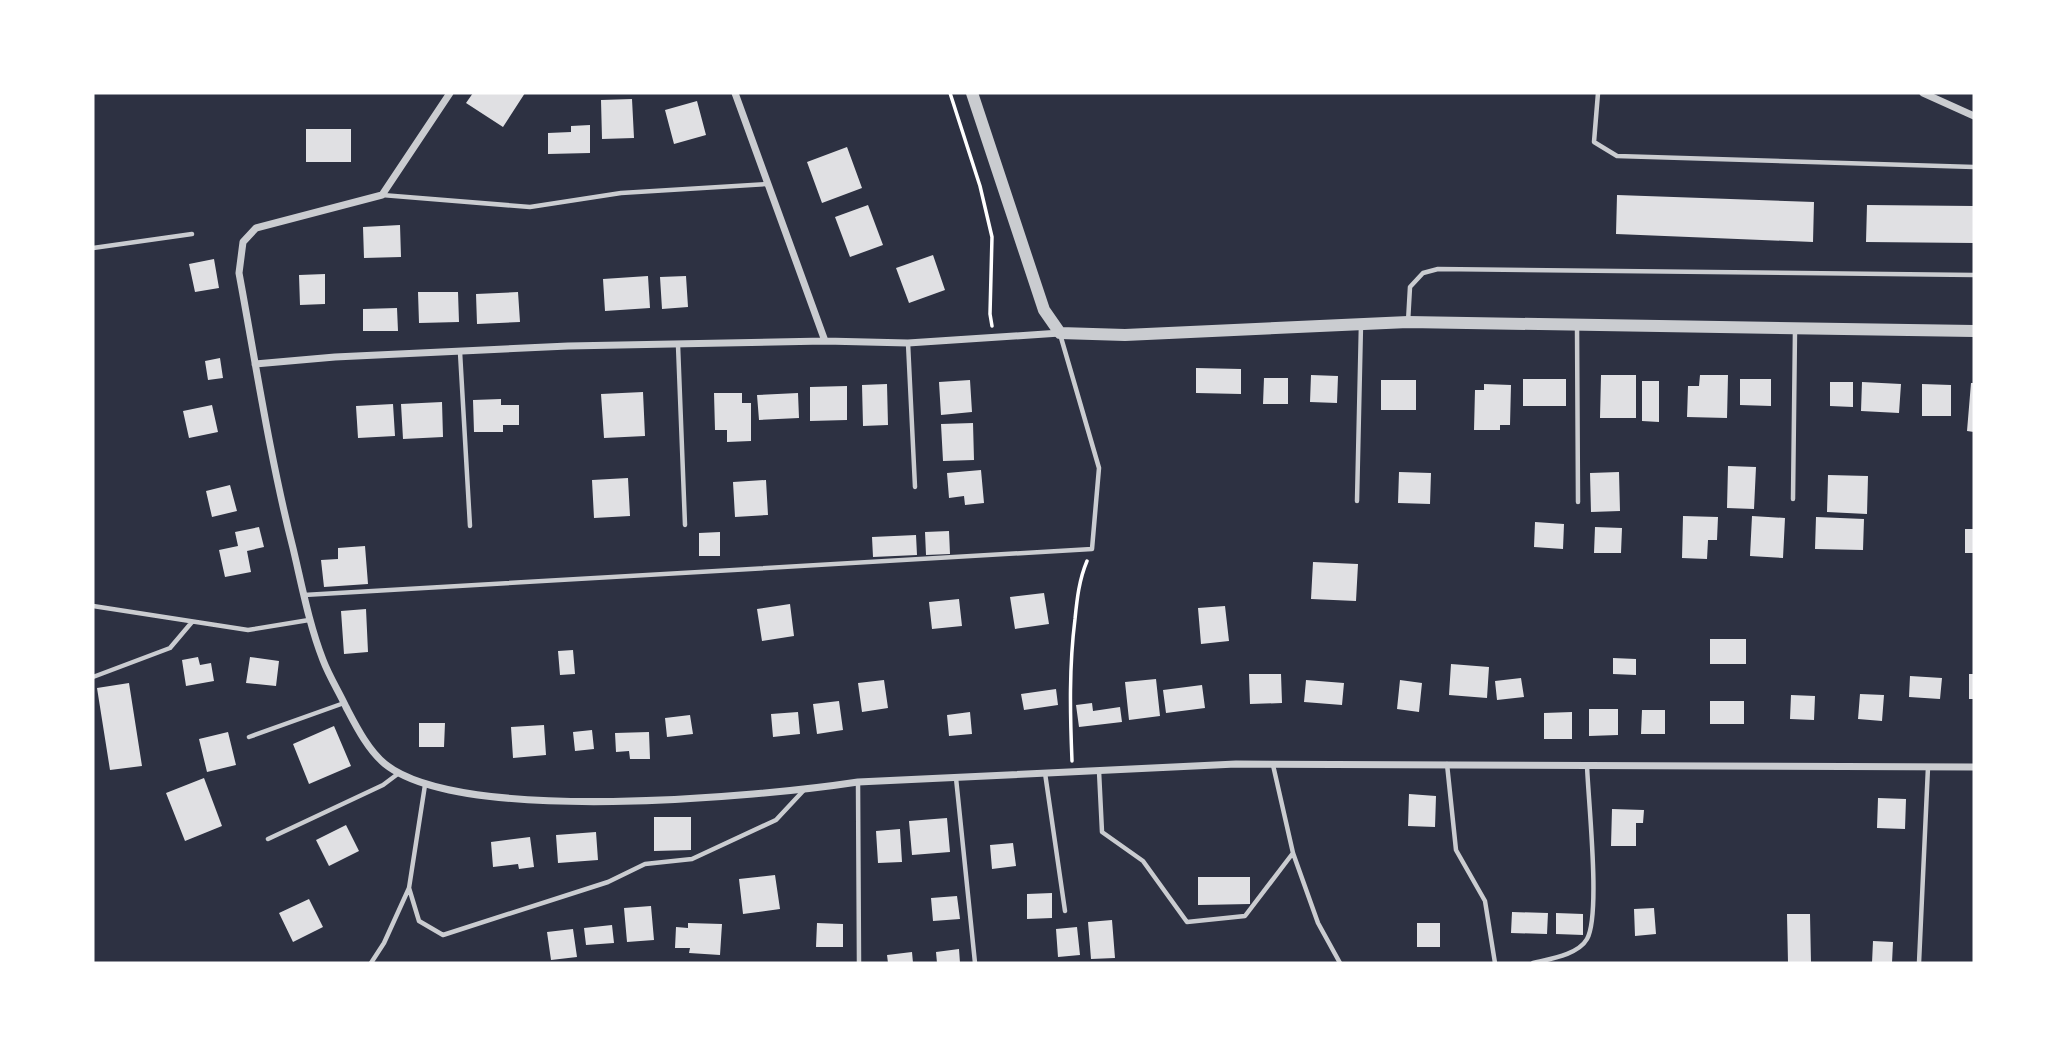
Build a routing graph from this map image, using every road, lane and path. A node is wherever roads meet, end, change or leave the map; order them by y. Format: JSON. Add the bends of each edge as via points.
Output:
{"nodes":[{"id":1,"x":450,"y":93,"type":"edge"},
{"id":2,"x":735,"y":93,"type":"edge"},
{"id":3,"x":950,"y":93,"type":"edge"},
{"id":4,"x":972,"y":93,"type":"edge"},
{"id":5,"x":1598,"y":93,"type":"edge"},
{"id":6,"x":1923,"y":93,"type":"edge"},
{"id":7,"x":1974,"y":116,"type":"edge"},
{"id":8,"x":1974,"y":167,"type":"edge"},
{"id":9,"x":768,"y":184,"type":"junction"},
{"id":10,"x":382,"y":195,"type":"junction"},
{"id":11,"x":192,"y":234,"type":"dead end"},
{"id":12,"x":93,"y":248,"type":"edge"},
{"id":13,"x":1974,"y":275,"type":"edge"},
{"id":14,"x":1362,"y":323,"type":"junction"},
{"id":15,"x":1408,"y":323,"type":"junction"},
{"id":16,"x":1577,"y":325,"type":"junction"},
{"id":17,"x":1795,"y":329,"type":"junction"},
{"id":18,"x":1974,"y":331,"type":"edge"},
{"id":19,"x":1060,"y":333,"type":"junction"},
{"id":20,"x":993,"y":337,"type":"junction"},
{"id":21,"x":825,"y":341,"type":"junction"},
{"id":22,"x":908,"y":343,"type":"junction"},
{"id":23,"x":678,"y":344,"type":"junction"},
{"id":24,"x":460,"y":351,"type":"junction"},
{"id":25,"x":256,"y":364,"type":"junction"},
{"id":26,"x":915,"y":487,"type":"dead end"},
{"id":27,"x":1793,"y":499,"type":"dead end"},
{"id":28,"x":1357,"y":501,"type":"dead end"},
{"id":29,"x":1578,"y":502,"type":"dead end"},
{"id":30,"x":685,"y":525,"type":"dead end"},
{"id":31,"x":470,"y":526,"type":"dead end"},
{"id":32,"x":1092,"y":549,"type":"junction"},
{"id":33,"x":304,"y":595,"type":"junction"},
{"id":34,"x":93,"y":606,"type":"edge"},
{"id":35,"x":309,"y":620,"type":"junction"},
{"id":36,"x":193,"y":621,"type":"junction"},
{"id":37,"x":93,"y":677,"type":"edge"},
{"id":38,"x":344,"y":703,"type":"junction"},
{"id":39,"x":249,"y":737,"type":"dead end"},
{"id":40,"x":1273,"y":764,"type":"junction"},
{"id":41,"x":1447,"y":764,"type":"junction"},
{"id":42,"x":1587,"y":765,"type":"junction"},
{"id":43,"x":1928,"y":766,"type":"junction"},
{"id":44,"x":1974,"y":766,"type":"edge"},
{"id":45,"x":1099,"y":771,"type":"junction"},
{"id":46,"x":1072,"y":772,"type":"junction"},
{"id":47,"x":399,"y":773,"type":"junction"},
{"id":48,"x":1045,"y":773,"type":"junction"},
{"id":49,"x":956,"y":778,"type":"junction"},
{"id":50,"x":858,"y":782,"type":"junction"},
{"id":51,"x":425,"y":785,"type":"junction"},
{"id":52,"x":804,"y":790,"type":"junction"},
{"id":53,"x":268,"y":839,"type":"dead end"},
{"id":54,"x":1293,"y":853,"type":"junction"},
{"id":55,"x":409,"y":887,"type":"junction"},
{"id":56,"x":1065,"y":911,"type":"dead end"},
{"id":57,"x":371,"y":963,"type":"edge"},
{"id":58,"x":859,"y":963,"type":"edge"},
{"id":59,"x":975,"y":963,"type":"edge"},
{"id":60,"x":1340,"y":963,"type":"edge"},
{"id":61,"x":1495,"y":963,"type":"edge"},
{"id":62,"x":1533,"y":963,"type":"edge"},
{"id":63,"x":1919,"y":963,"type":"edge"}],
"edges":[{"from":1,"to":10,"type":"street"},
{"from":2,"to":9,"type":"street"},
{"from":3,"to":20,"type":"path","via":[[992,237],[989,314]]},
{"from":4,"to":19,"type":"street","via":[[1044,310]]},
{"from":5,"to":8,"type":"lane","via":[[1594,142],[1617,156]]},
{"from":6,"to":7,"type":"street"},
{"from":9,"to":10,"type":"lane","via":[[621,193],[530,207]]},
{"from":9,"to":21,"type":"street"},
{"from":10,"to":25,"type":"street","via":[[257,228],[243,242],[239,273]]},
{"from":11,"to":12,"type":"lane"},
{"from":13,"to":15,"type":"lane","via":[[1438,269],[1423,273],[1410,287]]},
{"from":14,"to":15,"type":"street"},
{"from":14,"to":19,"type":"street","via":[[1125,335]]},
{"from":14,"to":28,"type":"lane"},
{"from":15,"to":16,"type":"street"},
{"from":16,"to":17,"type":"street"},
{"from":16,"to":29,"type":"lane"},
{"from":17,"to":18,"type":"street"},
{"from":17,"to":27,"type":"lane"},
{"from":19,"to":20,"type":"street"},
{"from":19,"to":32,"type":"lane","via":[[1099,468]]},
{"from":20,"to":22,"type":"street"},
{"from":21,"to":22,"type":"street"},
{"from":21,"to":23,"type":"street"},
{"from":22,"to":26,"type":"lane"},
{"from":23,"to":24,"type":"street"},
{"from":23,"to":30,"type":"lane"},
{"from":24,"to":25,"type":"street"},
{"from":24,"to":31,"type":"lane"},
{"from":25,"to":33,"type":"street","via":[[279,492]]},
{"from":32,"to":33,"type":"lane"},
{"from":32,"to":46,"type":"path","via":[[1079,579],[1070,653]]},
{"from":33,"to":35,"type":"street"},
{"from":34,"to":36,"type":"lane"},
{"from":35,"to":36,"type":"lane","via":[[248,630]]},
{"from":35,"to":38,"type":"street"},
{"from":36,"to":37,"type":"lane","via":[[170,648]]},
{"from":38,"to":39,"type":"lane"},
{"from":38,"to":47,"type":"street","via":[[375,753]]},
{"from":40,"to":41,"type":"street"},
{"from":40,"to":45,"type":"street"},
{"from":40,"to":54,"type":"lane"},
{"from":41,"to":42,"type":"street"},
{"from":41,"to":61,"type":"lane","via":[[1456,850],[1485,901]]},
{"from":42,"to":43,"type":"street"},
{"from":42,"to":62,"type":"lane","via":[[1594,914],[1587,941],[1572,952]]},
{"from":43,"to":44,"type":"street"},
{"from":43,"to":63,"type":"lane"},
{"from":45,"to":46,"type":"street"},
{"from":45,"to":54,"type":"lane","via":[[1102,832],[1143,861],[1187,922],[1245,916]]},
{"from":46,"to":48,"type":"street"},
{"from":47,"to":51,"type":"street"},
{"from":47,"to":53,"type":"lane","via":[[383,785]]},
{"from":48,"to":49,"type":"street"},
{"from":48,"to":56,"type":"lane"},
{"from":49,"to":50,"type":"street"},
{"from":49,"to":59,"type":"lane"},
{"from":50,"to":52,"type":"street"},
{"from":50,"to":58,"type":"lane"},
{"from":51,"to":52,"type":"street","via":[[512,799],[617,801]]},
{"from":51,"to":55,"type":"lane"},
{"from":52,"to":55,"type":"lane","via":[[776,820],[692,859],[645,864],[608,882],[443,935],[419,921]]},
{"from":54,"to":60,"type":"lane","via":[[1318,923]]},
{"from":55,"to":57,"type":"lane"}]}
